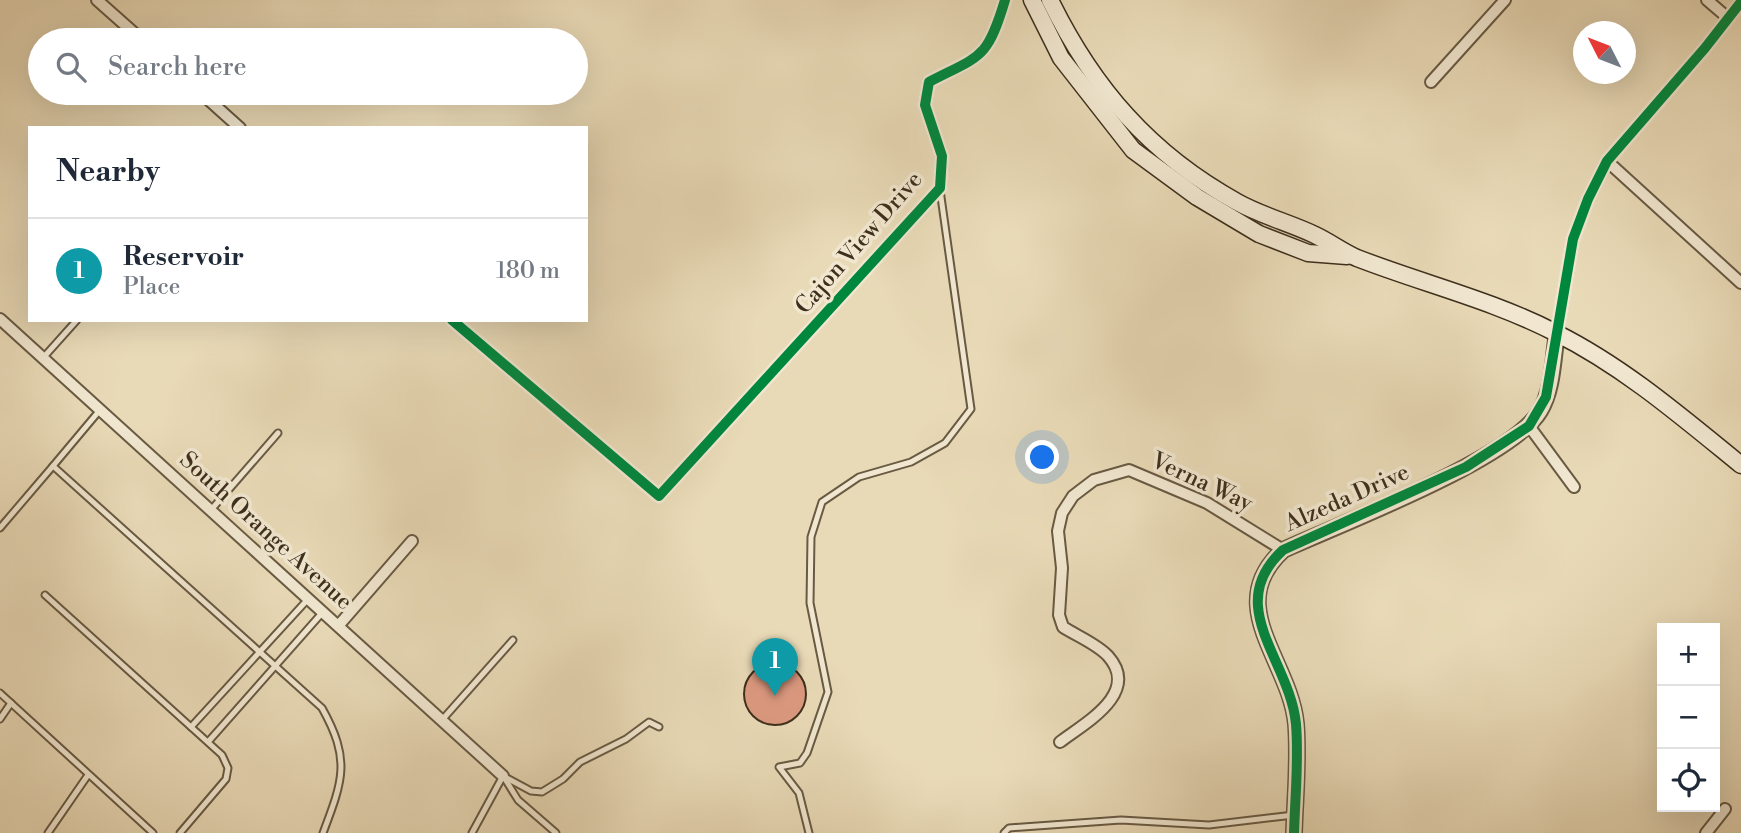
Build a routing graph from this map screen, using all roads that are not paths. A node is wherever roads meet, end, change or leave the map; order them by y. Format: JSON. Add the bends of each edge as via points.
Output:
{"nodes":[{"id":1,"x":97,"y":0,"type":"edge"},
{"id":2,"x":1005,"y":0,"type":"edge"},
{"id":3,"x":1032,"y":0,"type":"edge"},
{"id":4,"x":1050,"y":0,"type":"edge"},
{"id":5,"x":1505,"y":0,"type":"edge"},
{"id":6,"x":1707,"y":0,"type":"edge"},
{"id":7,"x":1741,"y":2,"type":"edge"},
{"id":8,"x":1728,"y":18,"type":"junction"},
{"id":9,"x":128,"y":28,"type":"edge"},
{"id":10,"x":1431,"y":82,"type":"dead end"},
{"id":11,"x":214,"y":105,"type":"edge"},
{"id":12,"x":238,"y":126,"type":"edge"},
{"id":13,"x":1607,"y":160,"type":"junction"},
{"id":14,"x":940,"y":188,"type":"junction"},
{"id":15,"x":1355,"y":257,"type":"junction"},
{"id":16,"x":1741,"y":283,"type":"edge"},
{"id":17,"x":0,"y":319,"type":"edge"},
{"id":18,"x":75,"y":322,"type":"edge"},
{"id":19,"x":454,"y":322,"type":"edge"},
{"id":20,"x":1557,"y":333,"type":"junction"},
{"id":21,"x":43,"y":358,"type":"junction"},
{"id":22,"x":100,"y":410,"type":"junction"},
{"id":23,"x":1529,"y":426,"type":"junction"},
{"id":24,"x":278,"y":433,"type":"dead end"},
{"id":25,"x":1741,"y":465,"type":"edge"},
{"id":26,"x":53,"y":466,"type":"junction"},
{"id":27,"x":1574,"y":487,"type":"dead end"},
{"id":28,"x":211,"y":510,"type":"junction"},
{"id":29,"x":0,"y":528,"type":"edge"},
{"id":30,"x":412,"y":541,"type":"dead end"},
{"id":31,"x":1283,"y":550,"type":"junction"},
{"id":32,"x":45,"y":595,"type":"dead end"},
{"id":33,"x":309,"y":598,"type":"junction"},
{"id":34,"x":324,"y":611,"type":"junction"},
{"id":35,"x":339,"y":625,"type":"junction"},
{"id":36,"x":513,"y":640,"type":"dead end"},
{"id":37,"x":259,"y":652,"type":"junction"},
{"id":38,"x":275,"y":666,"type":"junction"},
{"id":39,"x":0,"y":693,"type":"edge"},
{"id":40,"x":11,"y":703,"type":"junction"},
{"id":41,"x":0,"y":719,"type":"edge"},
{"id":42,"x":442,"y":720,"type":"junction"},
{"id":43,"x":191,"y":727,"type":"junction"},
{"id":44,"x":659,"y":727,"type":"dead end"},
{"id":45,"x":208,"y":742,"type":"junction"},
{"id":46,"x":1060,"y":742,"type":"dead end"},
{"id":47,"x":88,"y":775,"type":"junction"},
{"id":48,"x":503,"y":776,"type":"junction"},
{"id":49,"x":1725,"y":808,"type":"dead end"},
{"id":50,"x":1294,"y":815,"type":"junction"},
{"id":51,"x":48,"y":833,"type":"edge"},
{"id":52,"x":153,"y":833,"type":"edge"},
{"id":53,"x":180,"y":833,"type":"edge"},
{"id":54,"x":323,"y":833,"type":"edge"},
{"id":55,"x":472,"y":833,"type":"edge"},
{"id":56,"x":556,"y":833,"type":"edge"},
{"id":57,"x":810,"y":833,"type":"edge"},
{"id":58,"x":1004,"y":833,"type":"edge"},
{"id":59,"x":1294,"y":833,"type":"edge"},
{"id":60,"x":1706,"y":833,"type":"edge"}],
"edges":[{"from":1,"to":9,"type":"street"},
{"from":2,"to":14,"type":"street","name":"Cajon View Drive","via":[[986,50],[965,66],[929,82],[925,105],[942,156]]},
{"from":3,"to":15,"type":"main road","via":[[1061,58],[1133,150],[1197,197],[1259,234],[1308,253]]},
{"from":4,"to":15,"type":"main road","via":[[1075,50],[1146,138],[1238,203]]},
{"from":5,"to":10,"type":"street"},
{"from":6,"to":8,"type":"street"},
{"from":7,"to":8,"type":"street"},
{"from":8,"to":13,"type":"street"},
{"from":11,"to":12,"type":"street"},
{"from":13,"to":16,"type":"street"},
{"from":13,"to":20,"type":"street","via":[[1573,239]]},
{"from":14,"to":19,"type":"street","name":"Cajon View Drive","via":[[659,496]]},
{"from":14,"to":57,"type":"lane","via":[[971,409],[945,443],[911,462],[859,477],[822,502],[811,537],[810,603],[828,692],[807,753],[800,763],[779,767],[799,793]]},
{"from":15,"to":20,"type":"main road","via":[[1496,305]]},
{"from":17,"to":21,"type":"street","name":"South Orange Avenue"},
{"from":18,"to":21,"type":"lane"},
{"from":20,"to":23,"type":"street","name":"Alzeda Drive","via":[[1546,397]]},
{"from":20,"to":25,"type":"main road","via":[[1615,366]]},
{"from":21,"to":22,"type":"street","name":"South Orange Avenue"},
{"from":22,"to":26,"type":"lane"},
{"from":22,"to":28,"type":"street","name":"South Orange Avenue"},
{"from":23,"to":27,"type":"street"},
{"from":23,"to":31,"type":"street","name":"Alzeda Drive","via":[[1466,467]]},
{"from":24,"to":28,"type":"lane"},
{"from":26,"to":29,"type":"lane"},
{"from":26,"to":37,"type":"lane"},
{"from":28,"to":33,"type":"street","name":"South Orange Avenue"},
{"from":30,"to":35,"type":"street"},
{"from":31,"to":46,"type":"street","name":"Verna Way","via":[[1207,503],[1129,470],[1094,480],[1073,496],[1058,531],[1062,568],[1059,615],[1062,627],[1107,654],[1117,669],[1118,685],[1110,704]]},
{"from":31,"to":50,"type":"street","name":"Alzeda Drive","via":[[1262,575],[1255,606],[1289,689],[1294,713]]},
{"from":32,"to":43,"type":"lane"},
{"from":33,"to":34,"type":"street","name":"South Orange Avenue"},
{"from":33,"to":37,"type":"lane"},
{"from":34,"to":35,"type":"street","name":"South Orange Avenue"},
{"from":34,"to":38,"type":"lane"},
{"from":35,"to":42,"type":"street","name":"South Orange Avenue"},
{"from":36,"to":42,"type":"lane"},
{"from":37,"to":38,"type":"lane"},
{"from":37,"to":43,"type":"lane"},
{"from":38,"to":45,"type":"lane"},
{"from":38,"to":54,"type":"lane","via":[[322,708],[335,731],[341,752],[341,786]]},
{"from":39,"to":40,"type":"lane"},
{"from":40,"to":41,"type":"lane"},
{"from":40,"to":47,"type":"lane"},
{"from":42,"to":48,"type":"street","name":"South Orange Avenue"},
{"from":43,"to":45,"type":"lane"},
{"from":44,"to":48,"type":"lane","via":[[649,722],[580,762],[542,792]]},
{"from":45,"to":53,"type":"lane","via":[[222,755],[228,768],[226,779]]},
{"from":47,"to":51,"type":"lane"},
{"from":47,"to":52,"type":"lane"},
{"from":48,"to":55,"type":"lane"},
{"from":48,"to":56,"type":"lane","via":[[518,800]]},
{"from":49,"to":60,"type":"street"},
{"from":50,"to":58,"type":"lane","via":[[1209,825],[1121,820],[1009,828]]},
{"from":50,"to":59,"type":"street","name":"Alzeda Drive"}]}
